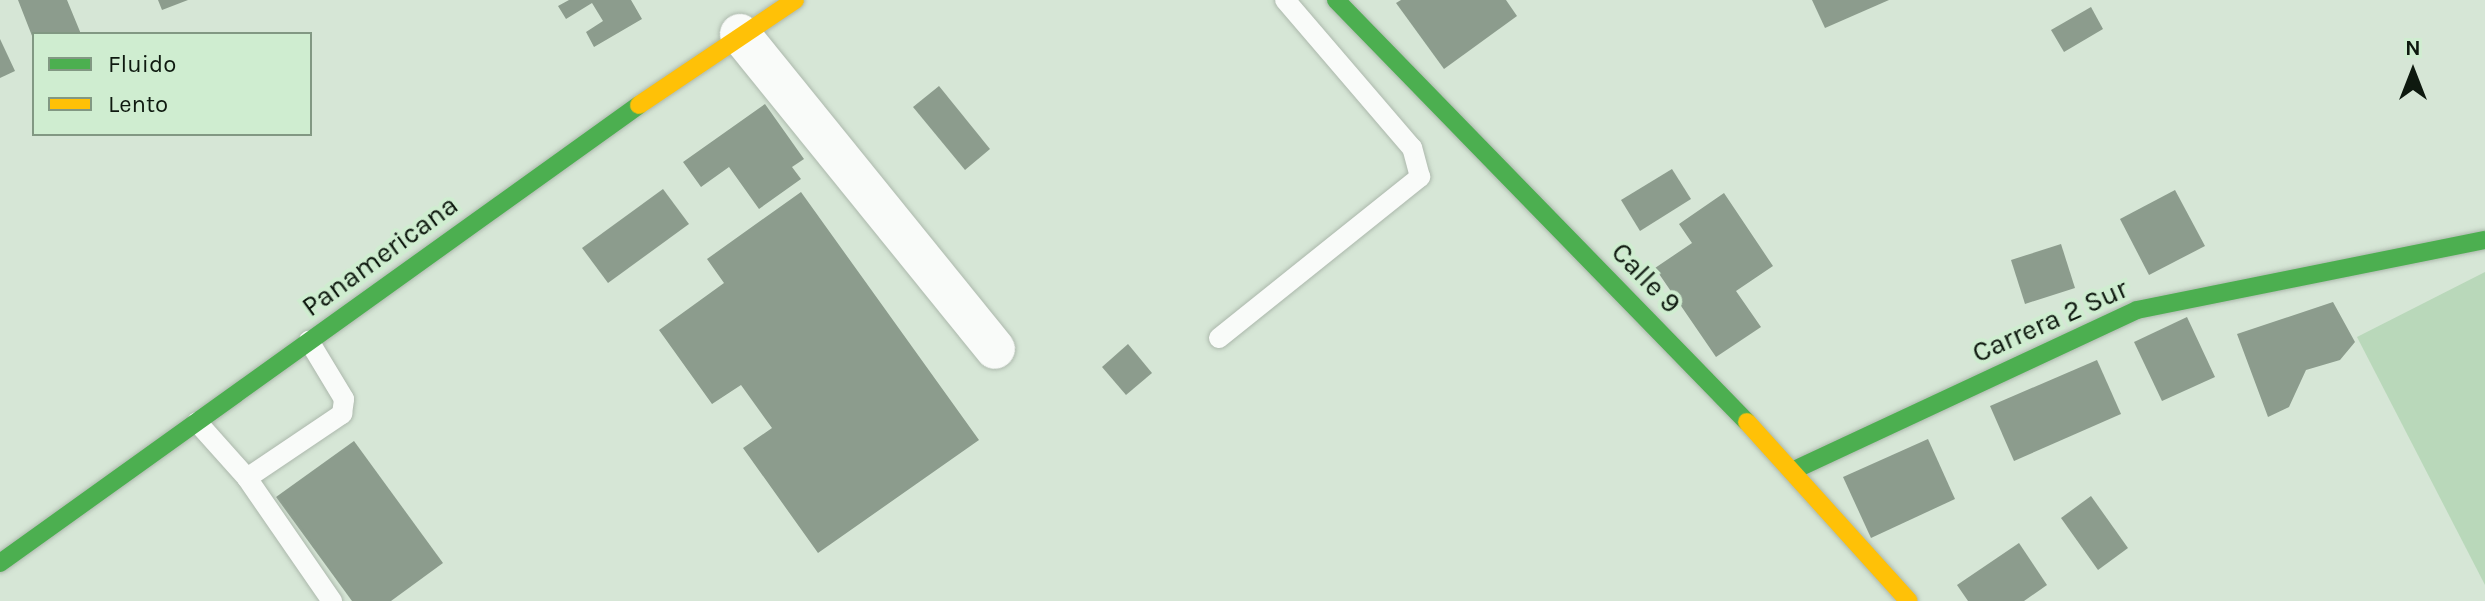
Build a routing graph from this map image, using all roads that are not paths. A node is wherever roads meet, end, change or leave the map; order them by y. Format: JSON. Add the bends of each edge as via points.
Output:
{"nodes":[{"id":1,"x":795,"y":0,"type":"edge"},
{"id":2,"x":1285,"y":0,"type":"edge"},
{"id":3,"x":1336,"y":0,"type":"edge"},
{"id":4,"x":740,"y":34,"type":"junction"},
{"id":5,"x":2485,"y":240,"type":"edge"},
{"id":6,"x":1219,"y":338,"type":"dead end"},
{"id":7,"x":309,"y":341,"type":"junction"},
{"id":8,"x":995,"y":349,"type":"dead end"},
{"id":9,"x":197,"y":422,"type":"junction"},
{"id":10,"x":1794,"y":470,"type":"junction"},
{"id":11,"x":247,"y":478,"type":"junction"},
{"id":12,"x":0,"y":563,"type":"edge"},
{"id":13,"x":332,"y":601,"type":"edge"},
{"id":14,"x":1909,"y":601,"type":"edge"}],
"edges":[{"from":1,"to":4,"type":"street","name":"Panamericana"},
{"from":2,"to":6,"type":"lane","via":[[1412,148],[1420,177]]},
{"from":3,"to":10,"type":"street","name":"Calle 9"},
{"from":4,"to":7,"type":"street","name":"Panamericana"},
{"from":4,"to":8,"type":"street"},
{"from":5,"to":10,"type":"street","name":"Carrera 2 Sur","via":[[2137,310]]},
{"from":7,"to":9,"type":"street","name":"Panamericana"},
{"from":7,"to":11,"type":"lane","via":[[344,399],[342,414]]},
{"from":9,"to":11,"type":"lane"},
{"from":9,"to":12,"type":"street","name":"Panamericana"},
{"from":10,"to":14,"type":"street","name":"Calle 9"},
{"from":11,"to":13,"type":"lane"}]}
